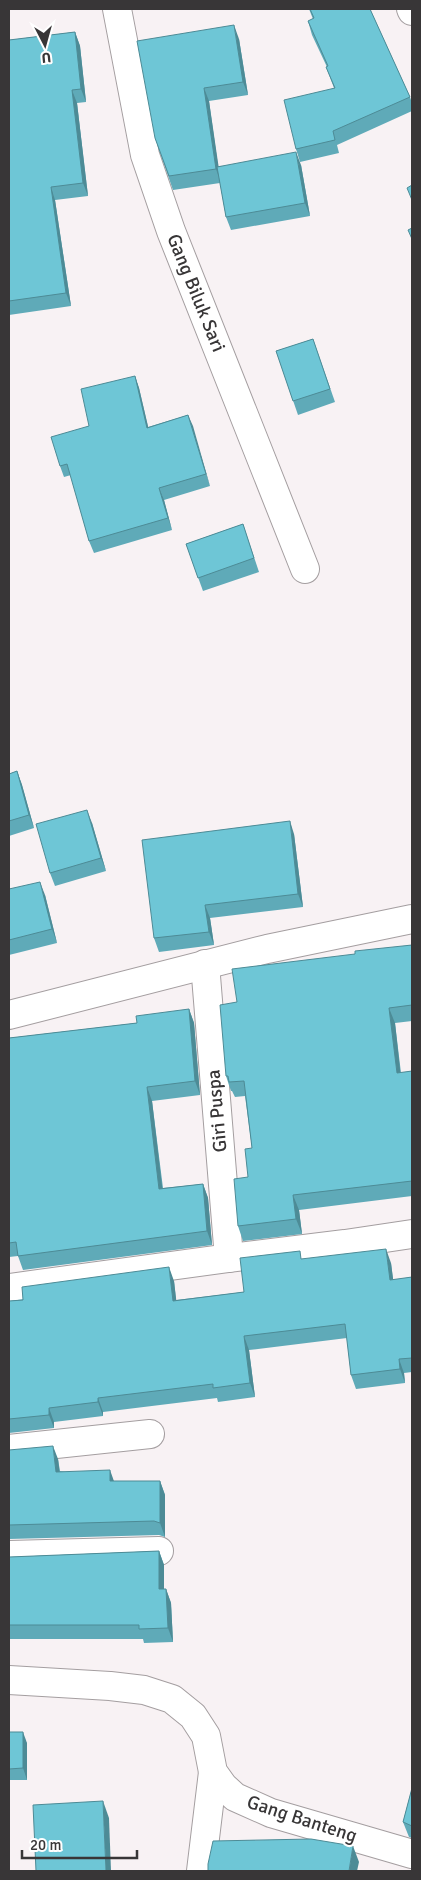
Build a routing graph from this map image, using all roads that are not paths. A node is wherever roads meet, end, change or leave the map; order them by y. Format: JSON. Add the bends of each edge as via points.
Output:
{"nodes":[{"id":1,"x":117,"y":9,"type":"edge"},
{"id":2,"x":305,"y":569,"type":"dead end"},
{"id":3,"x":412,"y":919,"type":"edge"},
{"id":4,"x":205,"y":964,"type":"junction"},
{"id":5,"x":9,"y":1015,"type":"edge"},
{"id":6,"x":412,"y":1234,"type":"edge"},
{"id":7,"x":229,"y":1258,"type":"junction"},
{"id":8,"x":9,"y":1288,"type":"edge"},
{"id":9,"x":150,"y":1434,"type":"dead end"},
{"id":10,"x":9,"y":1450,"type":"edge"},
{"id":11,"x":159,"y":1551,"type":"edge"},
{"id":12,"x":9,"y":1555,"type":"edge"},
{"id":13,"x":9,"y":1680,"type":"edge"},
{"id":14,"x":213,"y":1772,"type":"junction"},
{"id":15,"x":412,"y":1854,"type":"edge"},
{"id":16,"x":201,"y":1871,"type":"edge"}],
"edges":[{"from":1,"to":2,"type":"street","name":"Gang Biluk Sari","via":[[145,156],[171,231]]},
{"from":3,"to":4,"type":"street"},
{"from":4,"to":5,"type":"street"},
{"from":4,"to":7,"type":"street","name":"Giri Puspa"},
{"from":6,"to":7,"type":"street"},
{"from":7,"to":8,"type":"street"},
{"from":9,"to":10,"type":"street"},
{"from":11,"to":12,"type":"street"},
{"from":13,"to":14,"type":"street","name":"Gang Banteng","via":[[144,1690],[172,1700],[193,1716],[206,1736]]},
{"from":14,"to":15,"type":"street","name":"Gang Banteng","via":[[234,1797],[271,1813]]},
{"from":14,"to":16,"type":"street"}]}
